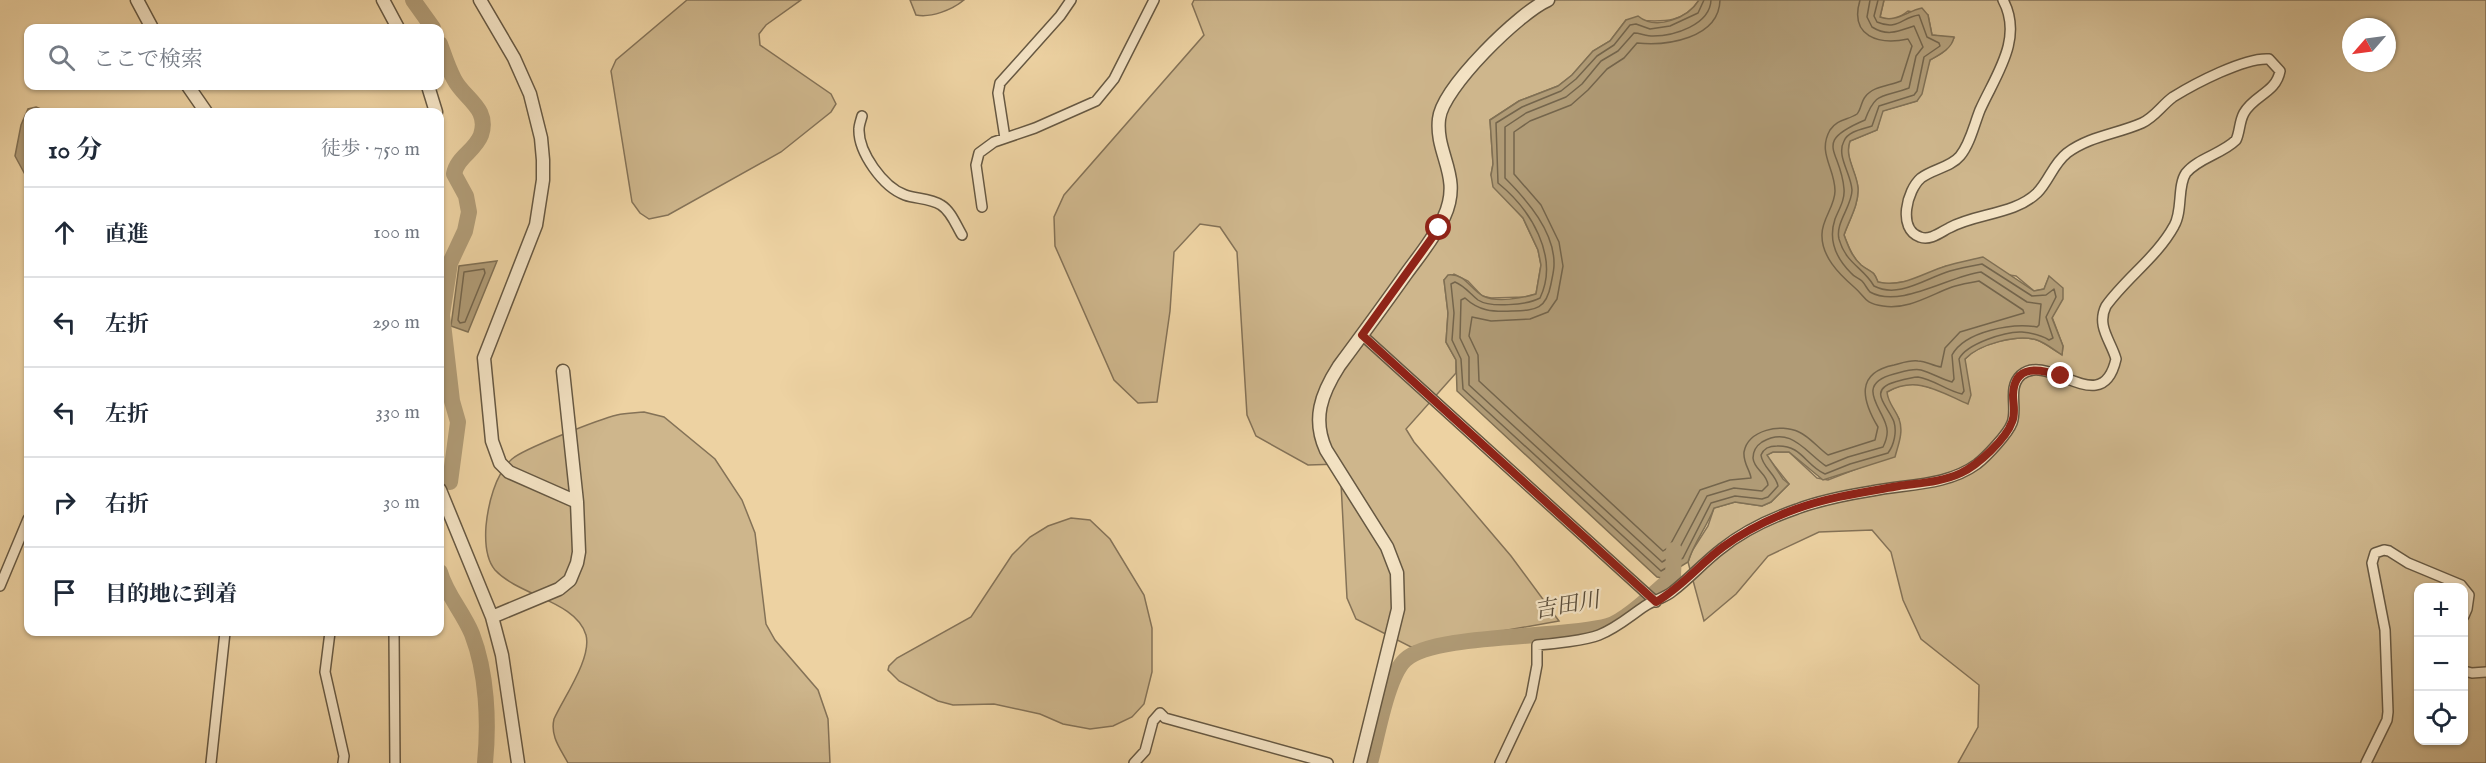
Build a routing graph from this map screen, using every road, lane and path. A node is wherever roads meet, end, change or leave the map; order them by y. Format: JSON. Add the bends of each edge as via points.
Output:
{"nodes":[{"id":1,"x":137,"y":0,"type":"edge"},
{"id":2,"x":383,"y":0,"type":"edge"},
{"id":3,"x":480,"y":0,"type":"edge"},
{"id":4,"x":1071,"y":0,"type":"edge"},
{"id":5,"x":1154,"y":0,"type":"edge"},
{"id":6,"x":1548,"y":0,"type":"edge"},
{"id":7,"x":2003,"y":0,"type":"edge"},
{"id":8,"x":150,"y":24,"type":"edge"},
{"id":9,"x":396,"y":24,"type":"edge"},
{"id":10,"x":190,"y":90,"type":"edge"},
{"id":11,"x":429,"y":90,"type":"edge"},
{"id":12,"x":201,"y":108,"type":"edge"},
{"id":13,"x":435,"y":108,"type":"edge"},
{"id":14,"x":862,"y":116,"type":"dead end"},
{"id":15,"x":1005,"y":138,"type":"junction"},
{"id":16,"x":982,"y":207,"type":"dead end"},
{"id":17,"x":962,"y":235,"type":"dead end"},
{"id":18,"x":1362,"y":335,"type":"junction"},
{"id":19,"x":563,"y":371,"type":"dead end"},
{"id":20,"x":577,"y":502,"type":"junction"},
{"id":21,"x":444,"y":503,"type":"edge"},
{"id":22,"x":24,"y":529,"type":"edge"},
{"id":23,"x":2456,"y":583,"type":"edge"},
{"id":24,"x":0,"y":586,"type":"edge"},
{"id":25,"x":1656,"y":602,"type":"junction"},
{"id":26,"x":492,"y":617,"type":"junction"},
{"id":27,"x":225,"y":636,"type":"edge"},
{"id":28,"x":330,"y":636,"type":"edge"},
{"id":29,"x":394,"y":636,"type":"edge"},
{"id":30,"x":2468,"y":672,"type":"edge"},
{"id":31,"x":2486,"y":672,"type":"edge"},
{"id":32,"x":211,"y":763,"type":"edge"},
{"id":33,"x":343,"y":763,"type":"edge"},
{"id":34,"x":395,"y":763,"type":"edge"},
{"id":35,"x":518,"y":763,"type":"edge"},
{"id":36,"x":1134,"y":763,"type":"edge"},
{"id":37,"x":1328,"y":763,"type":"edge"},
{"id":38,"x":1360,"y":763,"type":"edge"},
{"id":39,"x":1500,"y":763,"type":"edge"},
{"id":40,"x":2366,"y":763,"type":"edge"}],
"edges":[{"from":1,"to":8,"type":"street"},
{"from":2,"to":9,"type":"street"},
{"from":3,"to":20,"type":"street","via":[[530,94],[543,160],[536,225],[484,358],[492,441],[500,463],[509,472]]},
{"from":4,"to":15,"type":"street","via":[[1000,83]]},
{"from":5,"to":15,"type":"street","via":[[1114,79],[1096,101]]},
{"from":6,"to":18,"type":"street","via":[[1516,22],[1445,100],[1438,120],[1452,184],[1448,207],[1439,228]]},
{"from":7,"to":25,"type":"street","via":[[2010,25],[2007,54],[1966,147],[1958,159],[1921,179],[1913,192],[1907,224],[1921,237],[1931,237],[2030,198],[2068,153],[2110,132],[2151,118],[2172,98],[2238,65],[2269,59],[2280,71],[2279,78],[2270,91],[2244,112],[2239,135],[2231,146],[2187,172],[2174,226],[2106,306],[2103,327],[2116,359],[2106,379],[2082,386],[2041,369],[2027,371],[2014,388],[2012,425],[1977,464],[1945,480],[1872,490],[1797,509],[1722,548],[1672,593]]},
{"from":10,"to":12,"type":"street"},
{"from":11,"to":13,"type":"street"},
{"from":14,"to":17,"type":"street","via":[[862,147],[877,174],[904,195],[940,205],[949,212]]},
{"from":15,"to":16,"type":"street","via":[[979,153],[976,165]]},
{"from":18,"to":25,"type":"street"},
{"from":18,"to":38,"type":"street","via":[[1328,383],[1318,422],[1326,450],[1382,538],[1397,573],[1398,609]]},
{"from":19,"to":20,"type":"street"},
{"from":20,"to":26,"type":"street","via":[[579,552],[570,580],[559,589]]},
{"from":21,"to":26,"type":"street"},
{"from":22,"to":24,"type":"street"},
{"from":23,"to":40,"type":"street","via":[[2389,551],[2375,553],[2372,563],[2385,630],[2388,712]]},
{"from":25,"to":39,"type":"street","via":[[1597,637],[1537,645],[1531,697]]},
{"from":26,"to":35,"type":"street","via":[[502,655]]},
{"from":27,"to":32,"type":"street"},
{"from":28,"to":33,"type":"street","via":[[325,672]]},
{"from":29,"to":34,"type":"street"},
{"from":30,"to":31,"type":"street"},
{"from":36,"to":37,"type":"street","via":[[1145,751],[1153,721],[1160,713],[1165,718]]}]}
